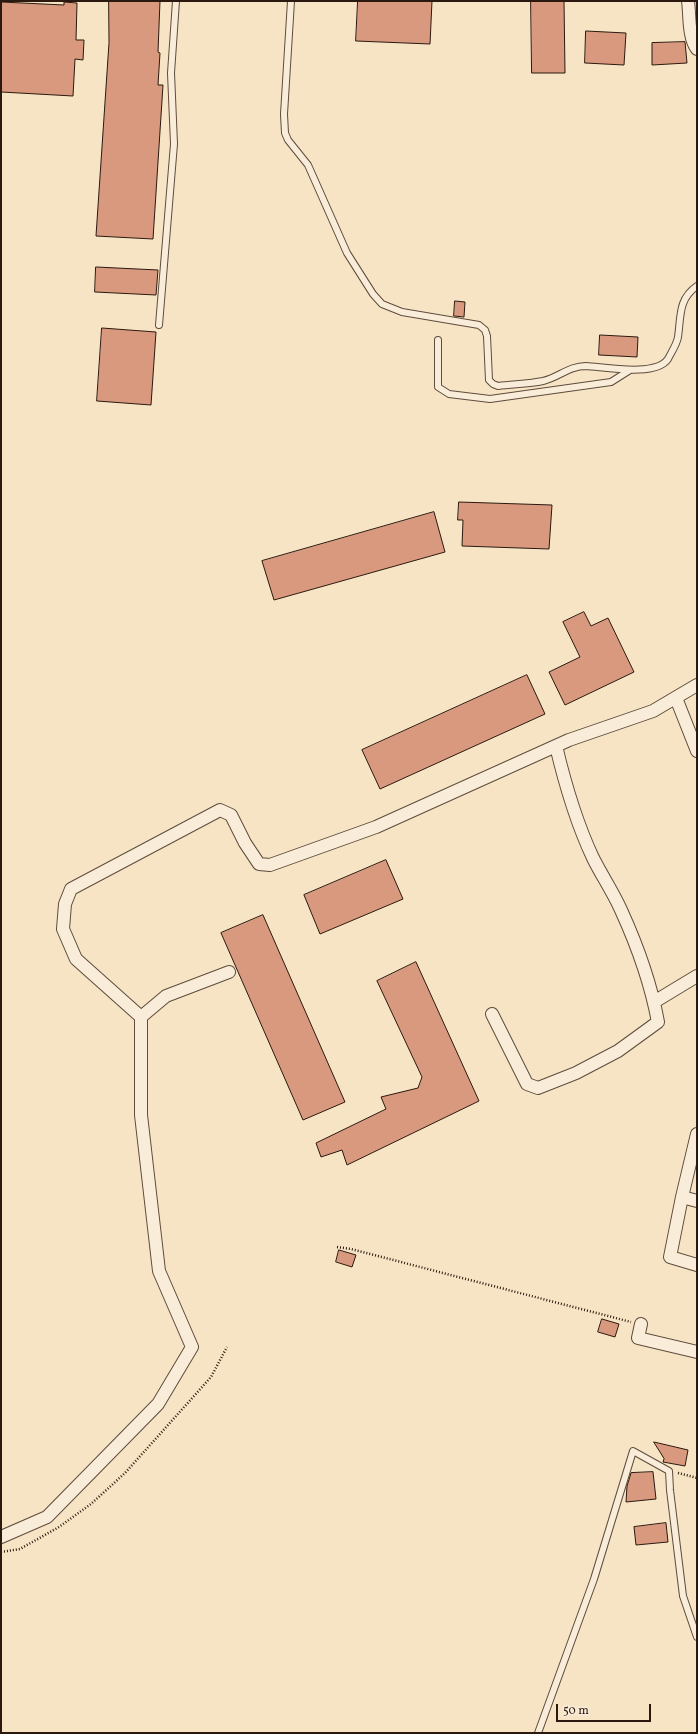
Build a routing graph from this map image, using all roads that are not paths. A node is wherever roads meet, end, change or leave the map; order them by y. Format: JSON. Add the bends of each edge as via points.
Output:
{"nodes":[{"id":1,"x":176,"y":1,"type":"edge"},
{"id":2,"x":291,"y":1,"type":"edge"},
{"id":3,"x":688,"y":1,"type":"edge"},
{"id":4,"x":697,"y":49,"type":"edge"},
{"id":5,"x":697,"y":286,"type":"edge"},
{"id":6,"x":159,"y":325,"type":"dead end"},
{"id":7,"x":438,"y":340,"type":"dead end"},
{"id":8,"x":630,"y":370,"type":"junction"},
{"id":9,"x":697,"y":685,"type":"edge"},
{"id":10,"x":676,"y":698,"type":"junction"},
{"id":11,"x":556,"y":746,"type":"junction"},
{"id":12,"x":697,"y":751,"type":"edge"},
{"id":13,"x":229,"y":972,"type":"dead end"},
{"id":14,"x":697,"y":976,"type":"edge"},
{"id":15,"x":654,"y":1002,"type":"junction"},
{"id":16,"x":492,"y":1014,"type":"dead end"},
{"id":17,"x":141,"y":1017,"type":"junction"},
{"id":18,"x":697,"y":1134,"type":"edge"},
{"id":19,"x":682,"y":1197,"type":"junction"},
{"id":20,"x":697,"y":1201,"type":"edge"},
{"id":21,"x":697,"y":1265,"type":"edge"},
{"id":22,"x":641,"y":1324,"type":"road end"},
{"id":23,"x":697,"y":1352,"type":"edge"},
{"id":24,"x":1,"y":1536,"type":"edge"},
{"id":25,"x":697,"y":1637,"type":"edge"},
{"id":26,"x":538,"y":1733,"type":"edge"}],
"edges":[{"from":1,"to":6,"type":"lane","via":[[171,73],[174,144]]},
{"from":2,"to":8,"type":"lane","via":[[285,133],[308,165],[347,253],[382,304],[402,312],[479,325],[487,336],[489,380],[498,386],[555,378],[575,366]]},
{"from":3,"to":4,"type":"street","via":[[694,46]]},
{"from":5,"to":8,"type":"lane","via":[[689,291],[679,312],[678,339],[667,360],[657,367]]},
{"from":7,"to":8,"type":"lane","via":[[438,387],[448,394],[490,400],[611,382]]},
{"from":9,"to":10,"type":"street"},
{"from":10,"to":11,"type":"street","via":[[654,711]]},
{"from":10,"to":12,"type":"street"},
{"from":11,"to":15,"type":"street","via":[[578,819],[593,858],[620,909]]},
{"from":11,"to":17,"type":"street","via":[[376,827],[270,865],[259,864],[231,815],[220,810],[71,890],[65,904],[62,929],[76,958]]},
{"from":13,"to":17,"type":"street","via":[[166,996]]},
{"from":14,"to":15,"type":"street"},
{"from":15,"to":16,"type":"street","via":[[658,1022],[618,1051],[576,1073],[538,1088],[527,1084]]},
{"from":17,"to":24,"type":"street","via":[[141,1115],[159,1271],[192,1347],[158,1404],[47,1517]]},
{"from":18,"to":19,"type":"street"},
{"from":19,"to":20,"type":"street"},
{"from":19,"to":21,"type":"street","via":[[670,1257]]},
{"from":22,"to":23,"type":"street","via":[[638,1338]]},
{"from":25,"to":26,"type":"lane","via":[[683,1596],[669,1471],[632,1451],[594,1579]]}]}
